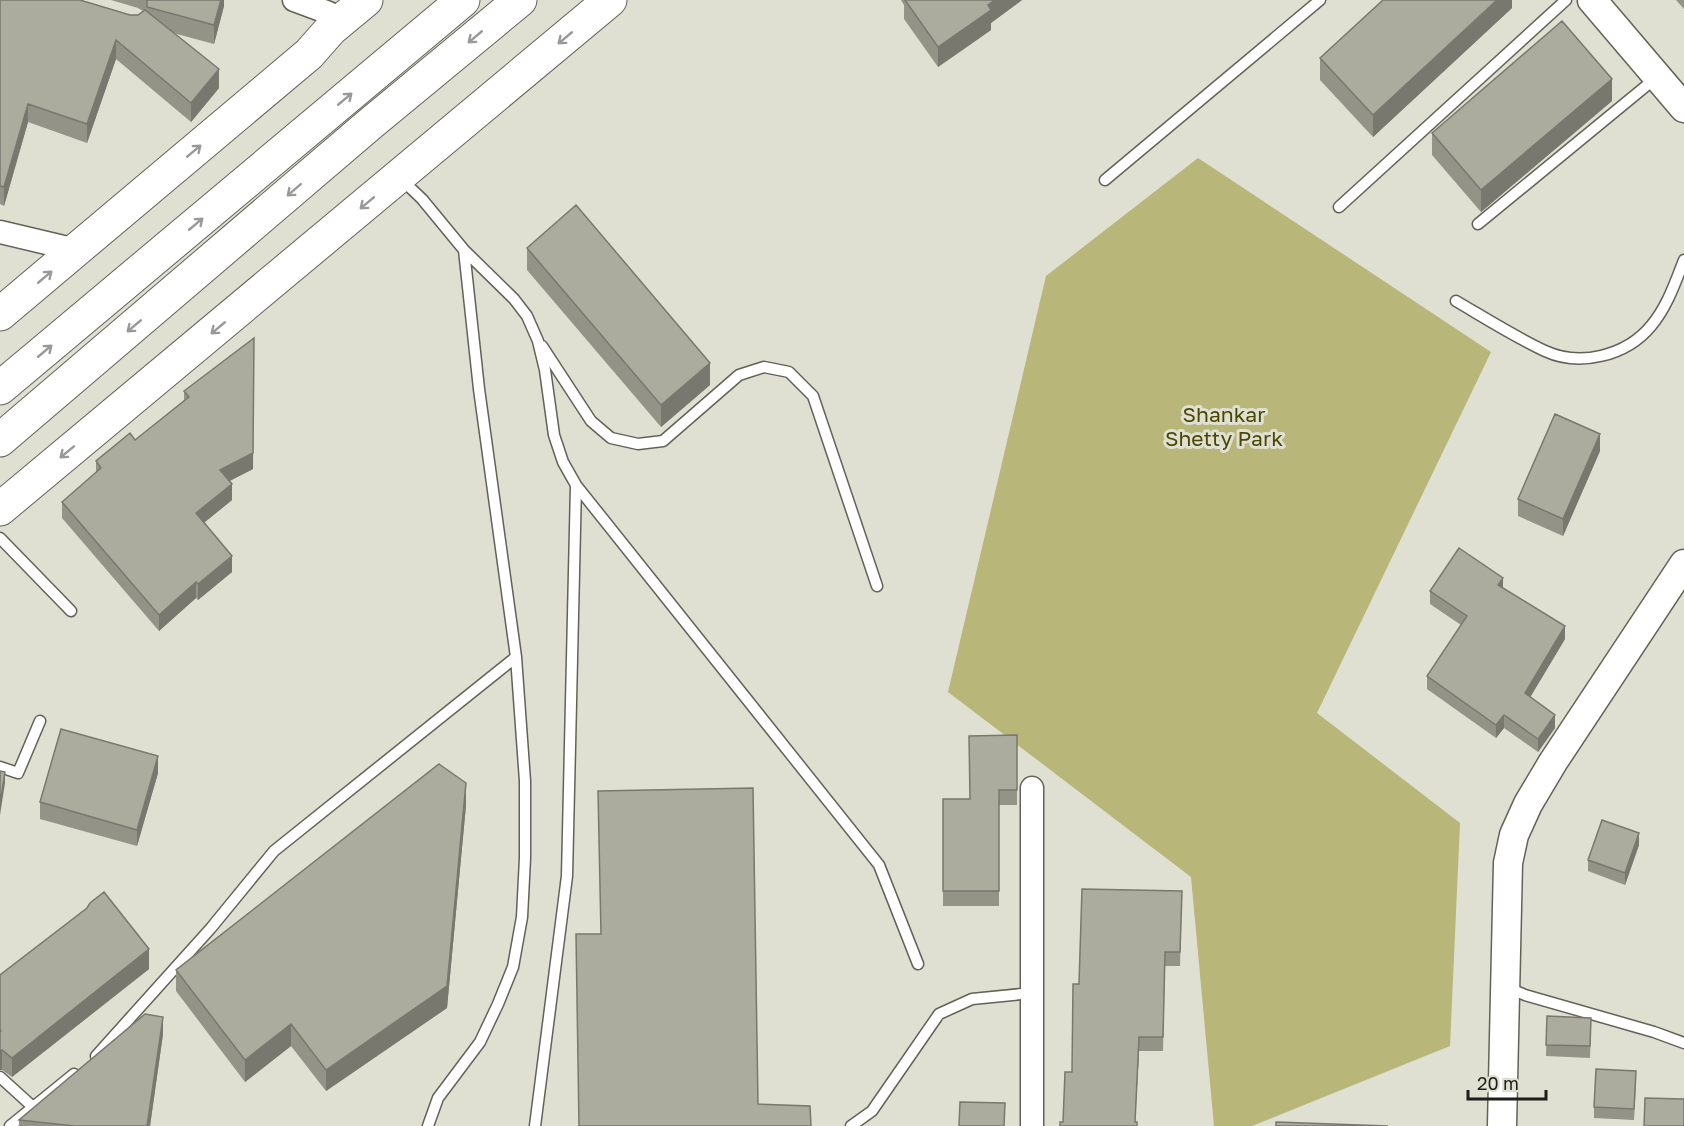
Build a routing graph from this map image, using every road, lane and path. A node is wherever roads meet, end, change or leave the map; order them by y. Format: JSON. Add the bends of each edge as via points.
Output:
{"nodes":[{"id":1,"x":294,"y":0,"type":"edge"},
{"id":2,"x":366,"y":0,"type":"edge"},
{"id":3,"x":463,"y":0,"type":"edge"},
{"id":4,"x":520,"y":0,"type":"edge"},
{"id":5,"x":610,"y":0,"type":"edge"},
{"id":6,"x":1320,"y":0,"type":"edge"},
{"id":7,"x":1566,"y":0,"type":"edge"},
{"id":8,"x":1592,"y":0,"type":"edge"},
{"id":9,"x":331,"y":14,"type":"edge"},
{"id":10,"x":1658,"y":77,"type":"junction"},
{"id":11,"x":1684,"y":108,"type":"edge"},
{"id":12,"x":398,"y":177,"type":"junction"},
{"id":13,"x":1105,"y":180,"type":"dead end"},
{"id":14,"x":1339,"y":207,"type":"dead end"},
{"id":15,"x":1478,"y":224,"type":"dead end"},
{"id":16,"x":0,"y":232,"type":"edge"},
{"id":17,"x":76,"y":250,"type":"junction"},
{"id":18,"x":464,"y":250,"type":"junction"},
{"id":19,"x":1684,"y":260,"type":"edge"},
{"id":20,"x":1456,"y":301,"type":"dead end"},
{"id":21,"x":0,"y":314,"type":"edge"},
{"id":22,"x":538,"y":341,"type":"junction"},
{"id":23,"x":0,"y":388,"type":"edge"},
{"id":24,"x":0,"y":440,"type":"edge"},
{"id":25,"x":576,"y":485,"type":"junction"},
{"id":26,"x":0,"y":508,"type":"edge"},
{"id":27,"x":0,"y":538,"type":"edge"},
{"id":28,"x":1684,"y":566,"type":"edge"},
{"id":29,"x":877,"y":586,"type":"dead end"},
{"id":30,"x":71,"y":611,"type":"dead end"},
{"id":31,"x":516,"y":657,"type":"junction"},
{"id":32,"x":40,"y":722,"type":"dead end"},
{"id":33,"x":0,"y":767,"type":"edge"},
{"id":34,"x":1032,"y":788,"type":"dead end"},
{"id":35,"x":918,"y":964,"type":"dead end"},
{"id":36,"x":1505,"y":987,"type":"junction"},
{"id":37,"x":1032,"y":993,"type":"junction"},
{"id":38,"x":1684,"y":1043,"type":"edge"},
{"id":39,"x":0,"y":1077,"type":"edge"},
{"id":40,"x":33,"y":1107,"type":"junction"},
{"id":41,"x":10,"y":1126,"type":"edge"},
{"id":42,"x":428,"y":1126,"type":"edge"},
{"id":43,"x":535,"y":1126,"type":"edge"},
{"id":44,"x":850,"y":1126,"type":"edge"},
{"id":45,"x":1032,"y":1126,"type":"edge"},
{"id":46,"x":1502,"y":1126,"type":"edge"}],
"edges":[{"from":1,"to":9,"type":"street"},
{"from":2,"to":9,"type":"main road"},
{"from":23,"to":3,"type":"main road","one_way":true},
{"from":4,"to":24,"type":"main road","one_way":true},
{"from":5,"to":12,"type":"main road","one_way":true},
{"from":6,"to":13,"type":"lane"},
{"from":7,"to":14,"type":"lane"},
{"from":8,"to":10,"type":"street"},
{"from":17,"to":9,"type":"main road","one_way":true,"via":[[309,54]]},
{"from":10,"to":11,"type":"street"},
{"from":10,"to":15,"type":"lane"},
{"from":12,"to":18,"type":"lane"},
{"from":12,"to":26,"type":"main road","one_way":true},
{"from":16,"to":17,"type":"street"},
{"from":21,"to":17,"type":"main road","one_way":true},
{"from":18,"to":22,"type":"lane","via":[[514,299]]},
{"from":18,"to":31,"type":"lane"},
{"from":19,"to":20,"type":"lane","via":[[1669,299],[1650,327],[1627,345],[1603,356],[1576,359],[1546,352]]},
{"from":22,"to":25,"type":"lane","via":[[554,435]]},
{"from":22,"to":29,"type":"lane","via":[[591,421],[611,438],[638,444],[663,441],[739,375],[764,368],[789,372],[813,396]]},
{"from":25,"to":35,"type":"lane","via":[[879,865]]},
{"from":25,"to":43,"type":"lane","via":[[567,876]]},
{"from":27,"to":30,"type":"lane"},
{"from":28,"to":36,"type":"street","via":[[1553,762],[1514,835],[1509,862]]},
{"from":31,"to":40,"type":"lane","via":[[274,851],[212,928],[101,1052]]},
{"from":31,"to":42,"type":"lane","via":[[525,781],[525,858],[522,917],[513,967],[480,1042],[438,1098]]},
{"from":32,"to":33,"type":"lane","via":[[18,773]]},
{"from":34,"to":37,"type":"street"},
{"from":36,"to":38,"type":"lane"},
{"from":36,"to":46,"type":"street"},
{"from":37,"to":44,"type":"lane","via":[[972,999],[939,1014],[872,1111]]},
{"from":37,"to":45,"type":"street"},
{"from":39,"to":40,"type":"lane"},
{"from":40,"to":41,"type":"lane"}]}
